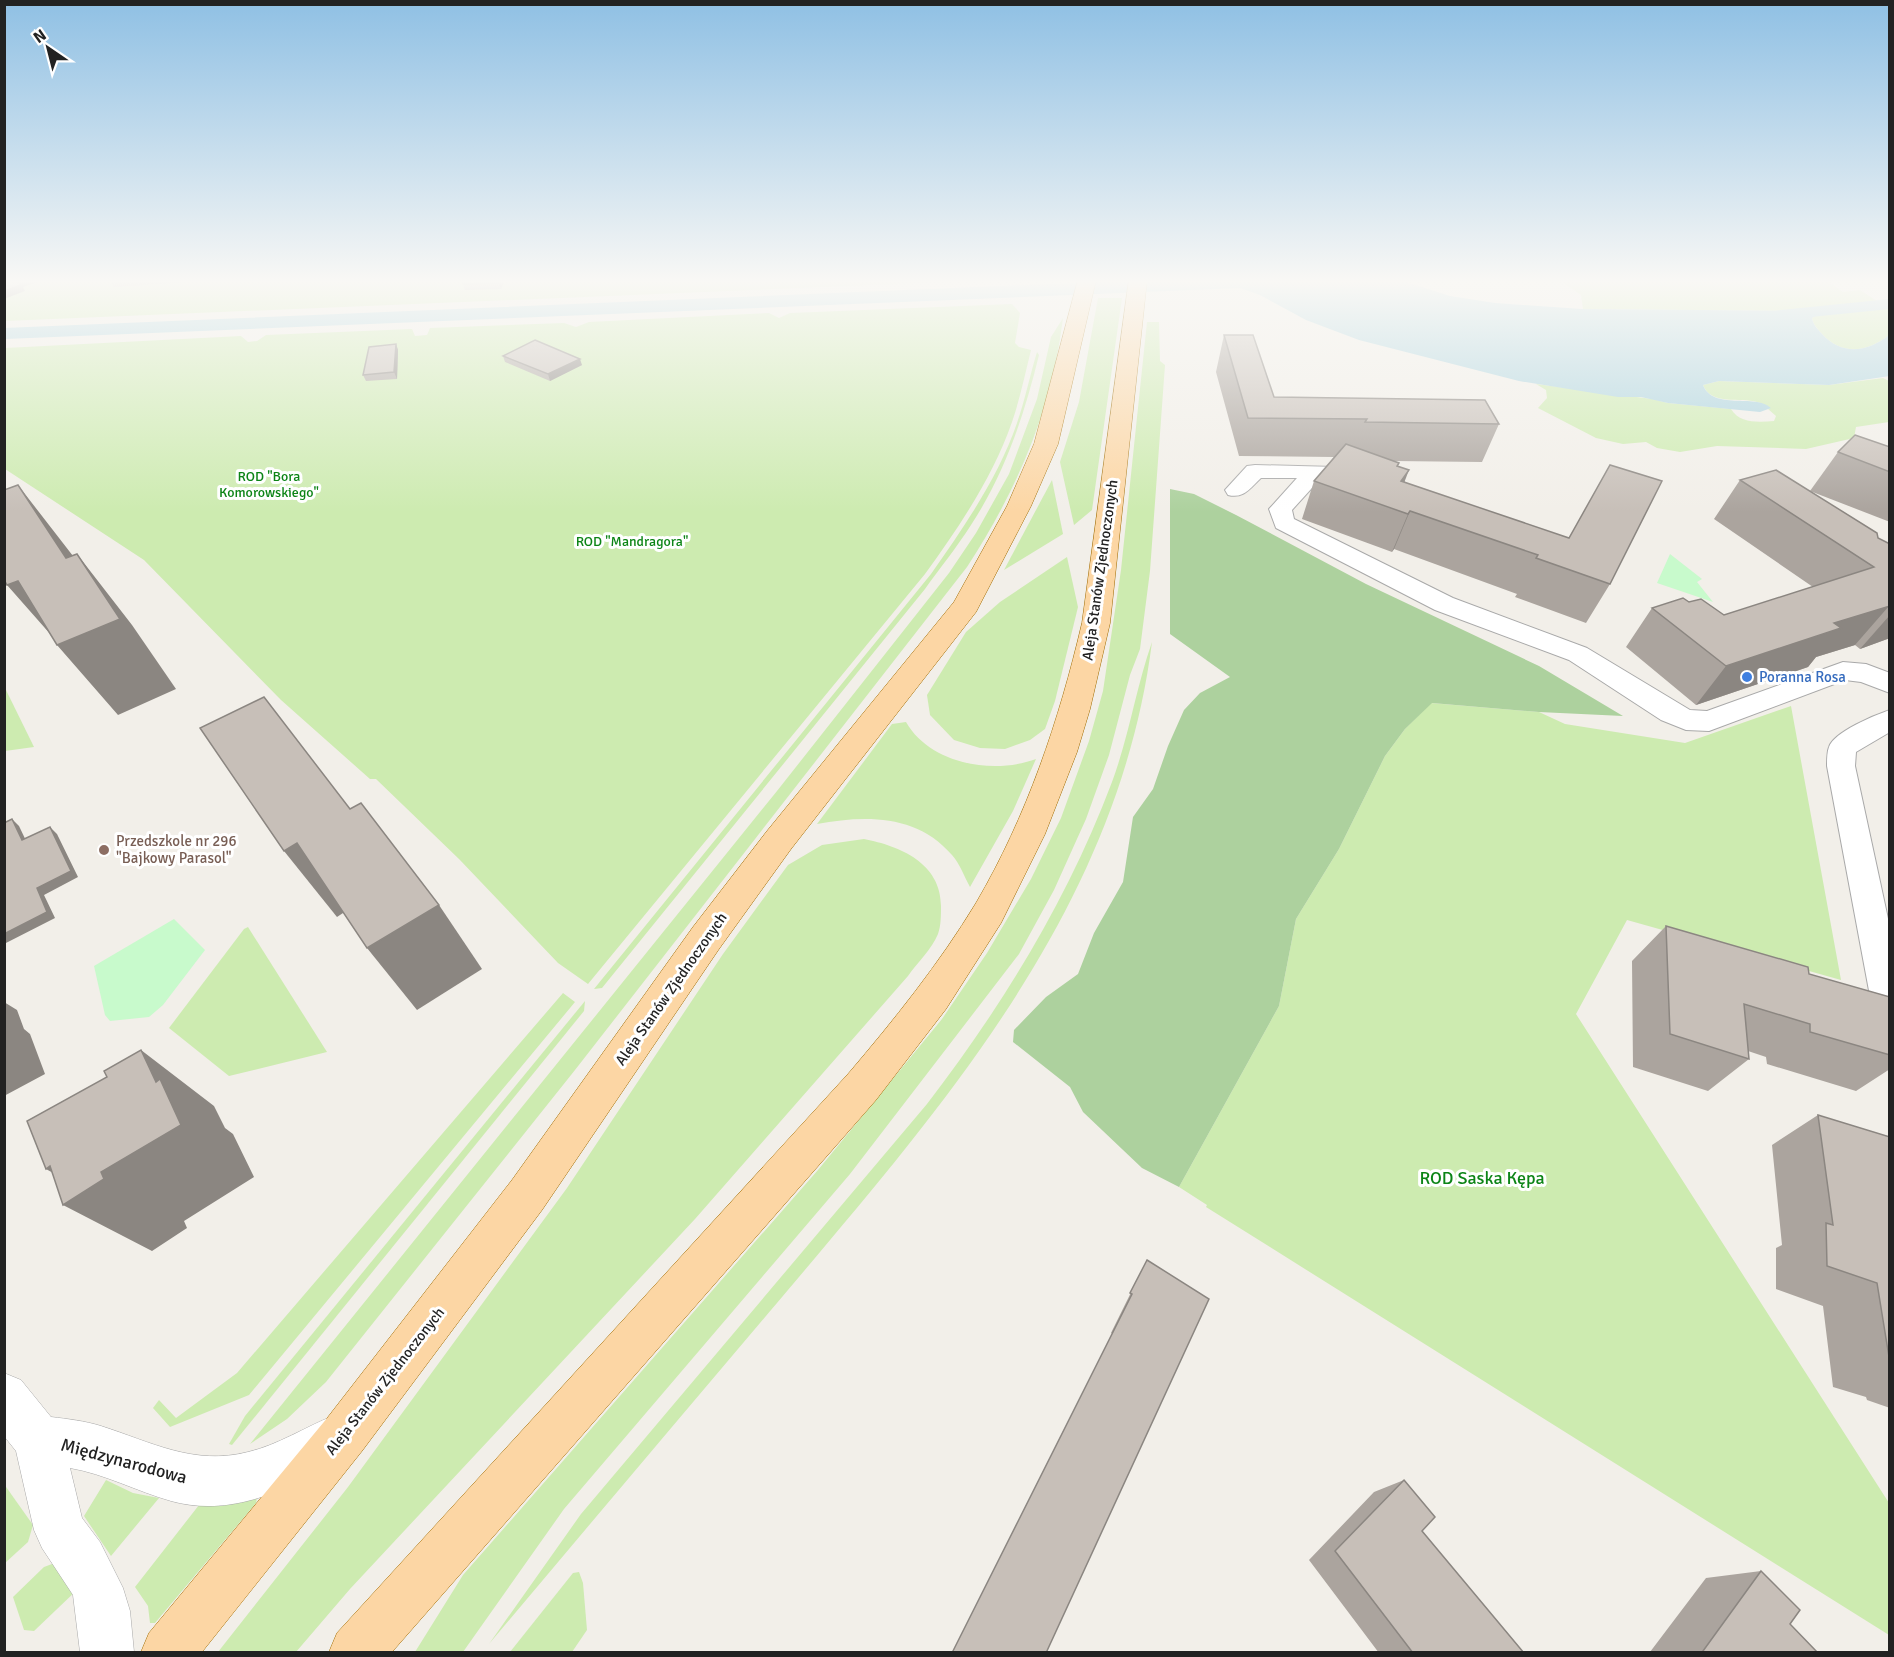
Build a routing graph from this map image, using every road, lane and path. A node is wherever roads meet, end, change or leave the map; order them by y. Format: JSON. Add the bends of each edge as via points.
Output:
{"nodes":[{"id":1,"x":1068,"y":357,"type":"edge"},
{"id":2,"x":1129,"y":357,"type":"edge"},
{"id":3,"x":1315,"y":472,"type":"junction"},
{"id":4,"x":1347,"y":472,"type":"edge"},
{"id":5,"x":1236,"y":490,"type":"dead end"},
{"id":6,"x":1890,"y":684,"type":"edge"},
{"id":7,"x":1890,"y":720,"type":"edge"},
{"id":8,"x":1890,"y":1012,"type":"edge"},
{"id":9,"x":4,"y":1397,"type":"edge"},
{"id":10,"x":345,"y":1434,"type":"junction"},
{"id":11,"x":38,"y":1438,"type":"junction"},
{"id":12,"x":107,"y":1653,"type":"edge"},
{"id":13,"x":168,"y":1653,"type":"edge"},
{"id":14,"x":356,"y":1653,"type":"edge"}],
"edges":[{"from":1,"to":10,"type":"main road","name":"Aleja Stanów Zjednoczonych","via":[[1046,444],[1019,506],[966,606],[712,929],[528,1195]]},
{"from":2,"to":14,"type":"main road","name":"Aleja Stanów Zjednoczonych","via":[[1096,623],[1075,713],[1028,835],[992,904],[942,984],[848,1102]]},
{"from":3,"to":4,"type":"street"},
{"from":3,"to":5,"type":"street","via":[[1255,471]]},
{"from":3,"to":6,"type":"street","via":[[1280,509],[1284,523],[1444,604],[1578,654],[1686,720],[1709,721],[1844,671],[1866,673]]},
{"from":7,"to":8,"type":"street","via":[[1842,748],[1842,766]]},
{"from":9,"to":11,"type":"street","name":"Międzynarodowa"},
{"from":10,"to":11,"type":"street","name":"Międzynarodowa","via":[[270,1470],[209,1482],[162,1476],[110,1453]]},
{"from":10,"to":13,"type":"main road","name":"Aleja Stanów Zjednoczonych"},
{"from":11,"to":12,"type":"street","name":"Międzynarodowa","via":[[60,1530],[97,1588]]}]}
